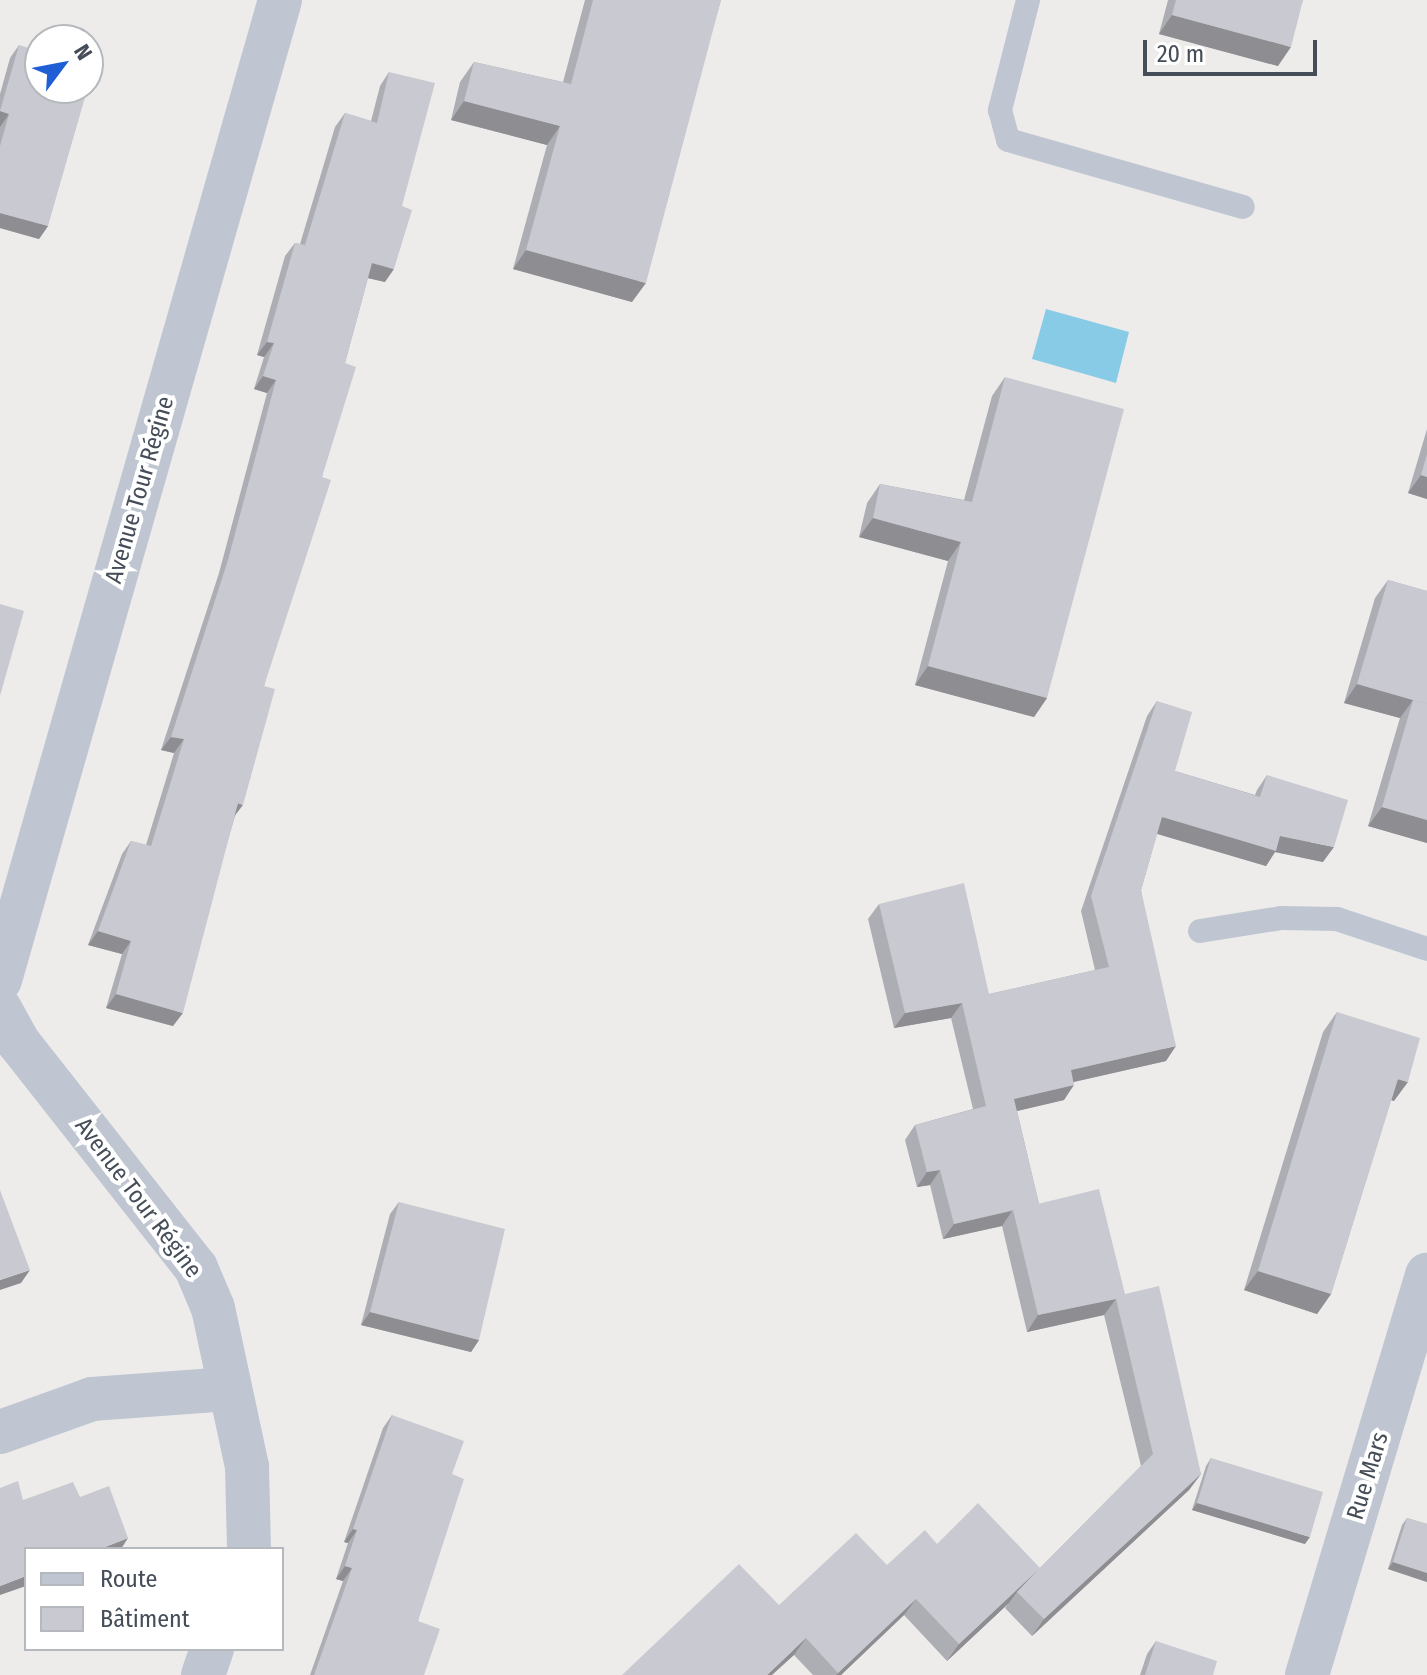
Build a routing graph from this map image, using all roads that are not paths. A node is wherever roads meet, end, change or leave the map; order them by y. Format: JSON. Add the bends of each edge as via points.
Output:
{"nodes":[{"id":1,"x":280,"y":0,"type":"edge"},
{"id":2,"x":1028,"y":0,"type":"edge"},
{"id":3,"x":1243,"y":207,"type":"dead end"},
{"id":4,"x":12,"y":887,"type":"edge"},
{"id":5,"x":1200,"y":931,"type":"dead end"},
{"id":6,"x":1427,"y":949,"type":"edge"},
{"id":7,"x":0,"y":980,"type":"edge"},
{"id":8,"x":0,"y":1009,"type":"edge"},
{"id":9,"x":1427,"y":1275,"type":"edge"},
{"id":10,"x":229,"y":1389,"type":"junction"},
{"id":11,"x":0,"y":1432,"type":"edge"},
{"id":12,"x":249,"y":1547,"type":"edge"},
{"id":13,"x":211,"y":1651,"type":"edge"},
{"id":14,"x":203,"y":1675,"type":"edge"},
{"id":15,"x":1307,"y":1675,"type":"edge"}],
"edges":[{"from":1,"to":4,"type":"street","name":"Avenue Tour Régine"},
{"from":2,"to":3,"type":"lane","via":[[1000,110],[1008,140]]},
{"from":4,"to":7,"type":"street","name":"Avenue Tour Régine"},
{"from":5,"to":6,"type":"lane","via":[[1281,918],[1337,919]]},
{"from":8,"to":10,"type":"street","name":"Avenue Tour Régine","via":[[19,1043],[196,1268],[213,1308]]},
{"from":9,"to":15,"type":"street","name":"Rue Mars"},
{"from":10,"to":11,"type":"street","via":[[92,1399]]},
{"from":10,"to":12,"type":"street","name":"Avenue Tour Régine","via":[[247,1467]]},
{"from":13,"to":14,"type":"street"}]}
